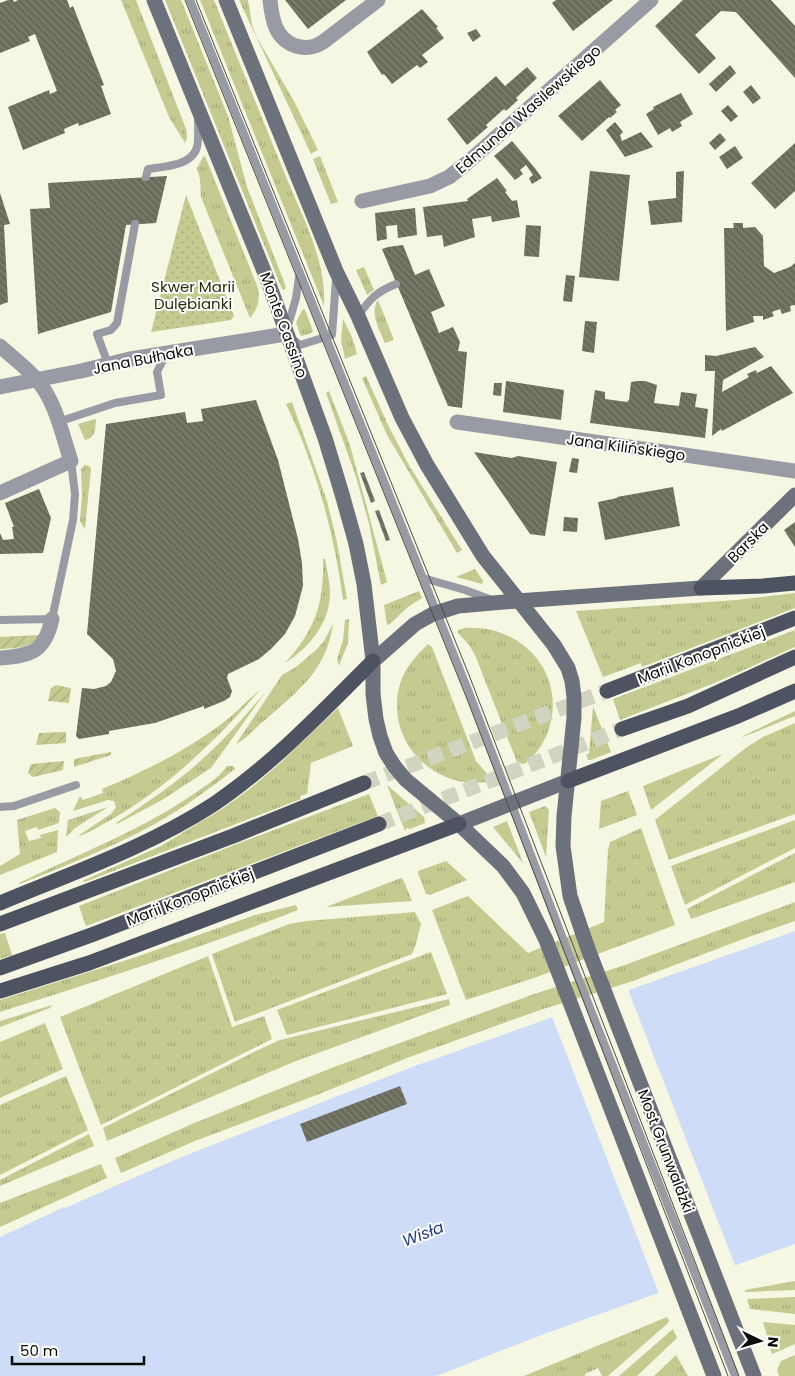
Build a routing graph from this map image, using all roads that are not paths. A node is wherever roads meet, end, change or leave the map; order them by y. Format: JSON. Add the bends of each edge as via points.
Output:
{"nodes":[{"id":1,"x":154,"y":0,"type":"edge"},
{"id":2,"x":190,"y":0,"type":"edge"},
{"id":3,"x":226,"y":0,"type":"edge"},
{"id":4,"x":270,"y":0,"type":"edge"},
{"id":5,"x":378,"y":0,"type":"edge"},
{"id":6,"x":651,"y":0,"type":"edge"},
{"id":7,"x":198,"y":110,"type":"junction"},
{"id":8,"x":146,"y":177,"type":"dead end"},
{"id":9,"x":362,"y":201,"type":"dead end"},
{"id":10,"x":135,"y":224,"type":"dead end"},
{"id":11,"x":336,"y":271,"type":"junction"},
{"id":12,"x":300,"y":275,"type":"junction"},
{"id":13,"x":396,"y":284,"type":"dead end"},
{"id":14,"x":358,"y":316,"type":"junction"},
{"id":15,"x":286,"y":334,"type":"junction"},
{"id":16,"x":325,"y":338,"type":"junction"},
{"id":17,"x":0,"y":346,"type":"edge"},
{"id":18,"x":166,"y":353,"type":"junction"},
{"id":19,"x":108,"y":364,"type":"junction"},
{"id":20,"x":37,"y":380,"type":"junction"},
{"id":21,"x":0,"y":387,"type":"edge"},
{"id":22,"x":58,"y":422,"type":"junction"},
{"id":23,"x":457,"y":422,"type":"dead end"},
{"id":24,"x":71,"y":461,"type":"junction"},
{"id":25,"x":795,"y":471,"type":"edge"},
{"id":26,"x":0,"y":492,"type":"edge"},
{"id":27,"x":795,"y":495,"type":"edge"},
{"id":28,"x":423,"y":578,"type":"junction"},
{"id":29,"x":795,"y":583,"type":"edge"},
{"id":30,"x":701,"y":588,"type":"junction"},
{"id":31,"x":517,"y":601,"type":"junction"},
{"id":32,"x":498,"y":602,"type":"junction"},
{"id":33,"x":437,"y":613,"type":"junction"},
{"id":34,"x":52,"y":618,"type":"junction"},
{"id":35,"x":795,"y":618,"type":"edge"},
{"id":36,"x":0,"y":620,"type":"edge"},
{"id":37,"x":795,"y":657,"type":"edge"},
{"id":38,"x":0,"y":658,"type":"edge"},
{"id":39,"x":372,"y":661,"type":"junction"},
{"id":40,"x":607,"y":691,"type":"tunnel mouth"},
{"id":41,"x":795,"y":691,"type":"edge"},
{"id":42,"x":622,"y":729,"type":"tunnel mouth"},
{"id":43,"x":568,"y":781,"type":"junction"},
{"id":44,"x":364,"y":783,"type":"tunnel mouth"},
{"id":45,"x":76,"y":785,"type":"dead end"},
{"id":46,"x":512,"y":802,"type":"junction"},
{"id":47,"x":0,"y":807,"type":"edge"},
{"id":48,"x":379,"y":824,"type":"tunnel mouth"},
{"id":49,"x":459,"y":824,"type":"junction"},
{"id":50,"x":0,"y":903,"type":"edge"},
{"id":51,"x":0,"y":924,"type":"edge"},
{"id":52,"x":0,"y":968,"type":"edge"},
{"id":53,"x":0,"y":991,"type":"edge"},
{"id":54,"x":712,"y":1371,"type":"edge"},
{"id":55,"x":733,"y":1375,"type":"edge"},
{"id":56,"x":754,"y":1376,"type":"edge"}],
"edges":[{"from":1,"to":7,"type":"main road","name":"Monte Cassino"},
{"from":2,"to":12,"type":"lane"},
{"from":3,"to":11,"type":"main road"},
{"from":4,"to":5,"type":"street","via":[[275,28],[283,39],[302,47],[316,46]]},
{"from":6,"to":9,"type":"street","name":"Edmunda Wasilewskiego","via":[[449,177],[430,186]]},
{"from":7,"to":8,"type":"lane","via":[[196,150],[187,159],[170,166],[148,168]]},
{"from":7,"to":15,"type":"main road","name":"Monte Cassino","via":[[266,276]]},
{"from":10,"to":19,"type":"lane","via":[[117,323],[110,330],[96,334]]},
{"from":11,"to":14,"type":"main road"},
{"from":11,"to":16,"type":"lane","via":[[332,335]]},
{"from":12,"to":15,"type":"lane"},
{"from":12,"to":16,"type":"lane"},
{"from":13,"to":14,"type":"lane","via":[[373,296]]},
{"from":14,"to":31,"type":"main road","via":[[402,418],[428,466],[483,556]]},
{"from":15,"to":16,"type":"lane","via":[[300,345]]},
{"from":15,"to":18,"type":"street","name":"Jana Bułhaka"},
{"from":15,"to":39,"type":"main road","name":"Monte Cassino","via":[[325,438],[356,544]]},
{"from":16,"to":28,"type":"lane"},
{"from":17,"to":20,"type":"street"},
{"from":18,"to":19,"type":"street","name":"Jana Bułhaka"},
{"from":18,"to":22,"type":"lane","via":[[157,372],[161,395],[115,403]]},
{"from":19,"to":20,"type":"street","name":"Jana Bułhaka"},
{"from":20,"to":21,"type":"street","name":"Jana Bułhaka"},
{"from":20,"to":22,"type":"street","via":[[53,406]]},
{"from":22,"to":24,"type":"street"},
{"from":23,"to":25,"type":"street","name":"Jana Kilińskiego"},
{"from":24,"to":26,"type":"street"},
{"from":24,"to":34,"type":"lane","via":[[75,494],[73,520]]},
{"from":27,"to":30,"type":"main road","name":"Barska"},
{"from":28,"to":32,"type":"lane"},
{"from":28,"to":33,"type":"lane"},
{"from":29,"to":30,"type":"main road"},
{"from":30,"to":31,"type":"main road"},
{"from":31,"to":32,"type":"main road"},
{"from":31,"to":43,"type":"main road","via":[[558,652],[572,681],[574,718]]},
{"from":32,"to":33,"type":"main road","via":[[458,606]]},
{"from":33,"to":39,"type":"main road","via":[[415,624]]},
{"from":33,"to":46,"type":"lane"},
{"from":34,"to":36,"type":"lane"},
{"from":34,"to":38,"type":"street","via":[[47,638],[38,648],[26,655]]},
{"from":35,"to":40,"type":"main road","name":"Marii Konopnickiej"},
{"from":37,"to":42,"type":"main road","via":[[688,706]]},
{"from":39,"to":49,"type":"main road","name":"Monte Cassino","via":[[376,719],[386,753],[406,780]]},
{"from":39,"to":50,"type":"main road","via":[[267,762],[215,803],[141,844]]},
{"from":41,"to":43,"type":"main road"},
{"from":43,"to":46,"type":"main road"},
{"from":43,"to":56,"type":"main road","name":"Most Grunwaldzki","via":[[563,846],[567,884],[575,914]]},
{"from":44,"to":51,"type":"main road"},
{"from":45,"to":47,"type":"lane","via":[[14,806]]},
{"from":46,"to":49,"type":"main road"},
{"from":46,"to":55,"type":"lane"},
{"from":48,"to":52,"type":"main road","name":"Marii Konopnickiej"},
{"from":49,"to":53,"type":"main road","via":[[81,966]]},
{"from":49,"to":54,"type":"main road","via":[[503,866],[532,910]]}]}
